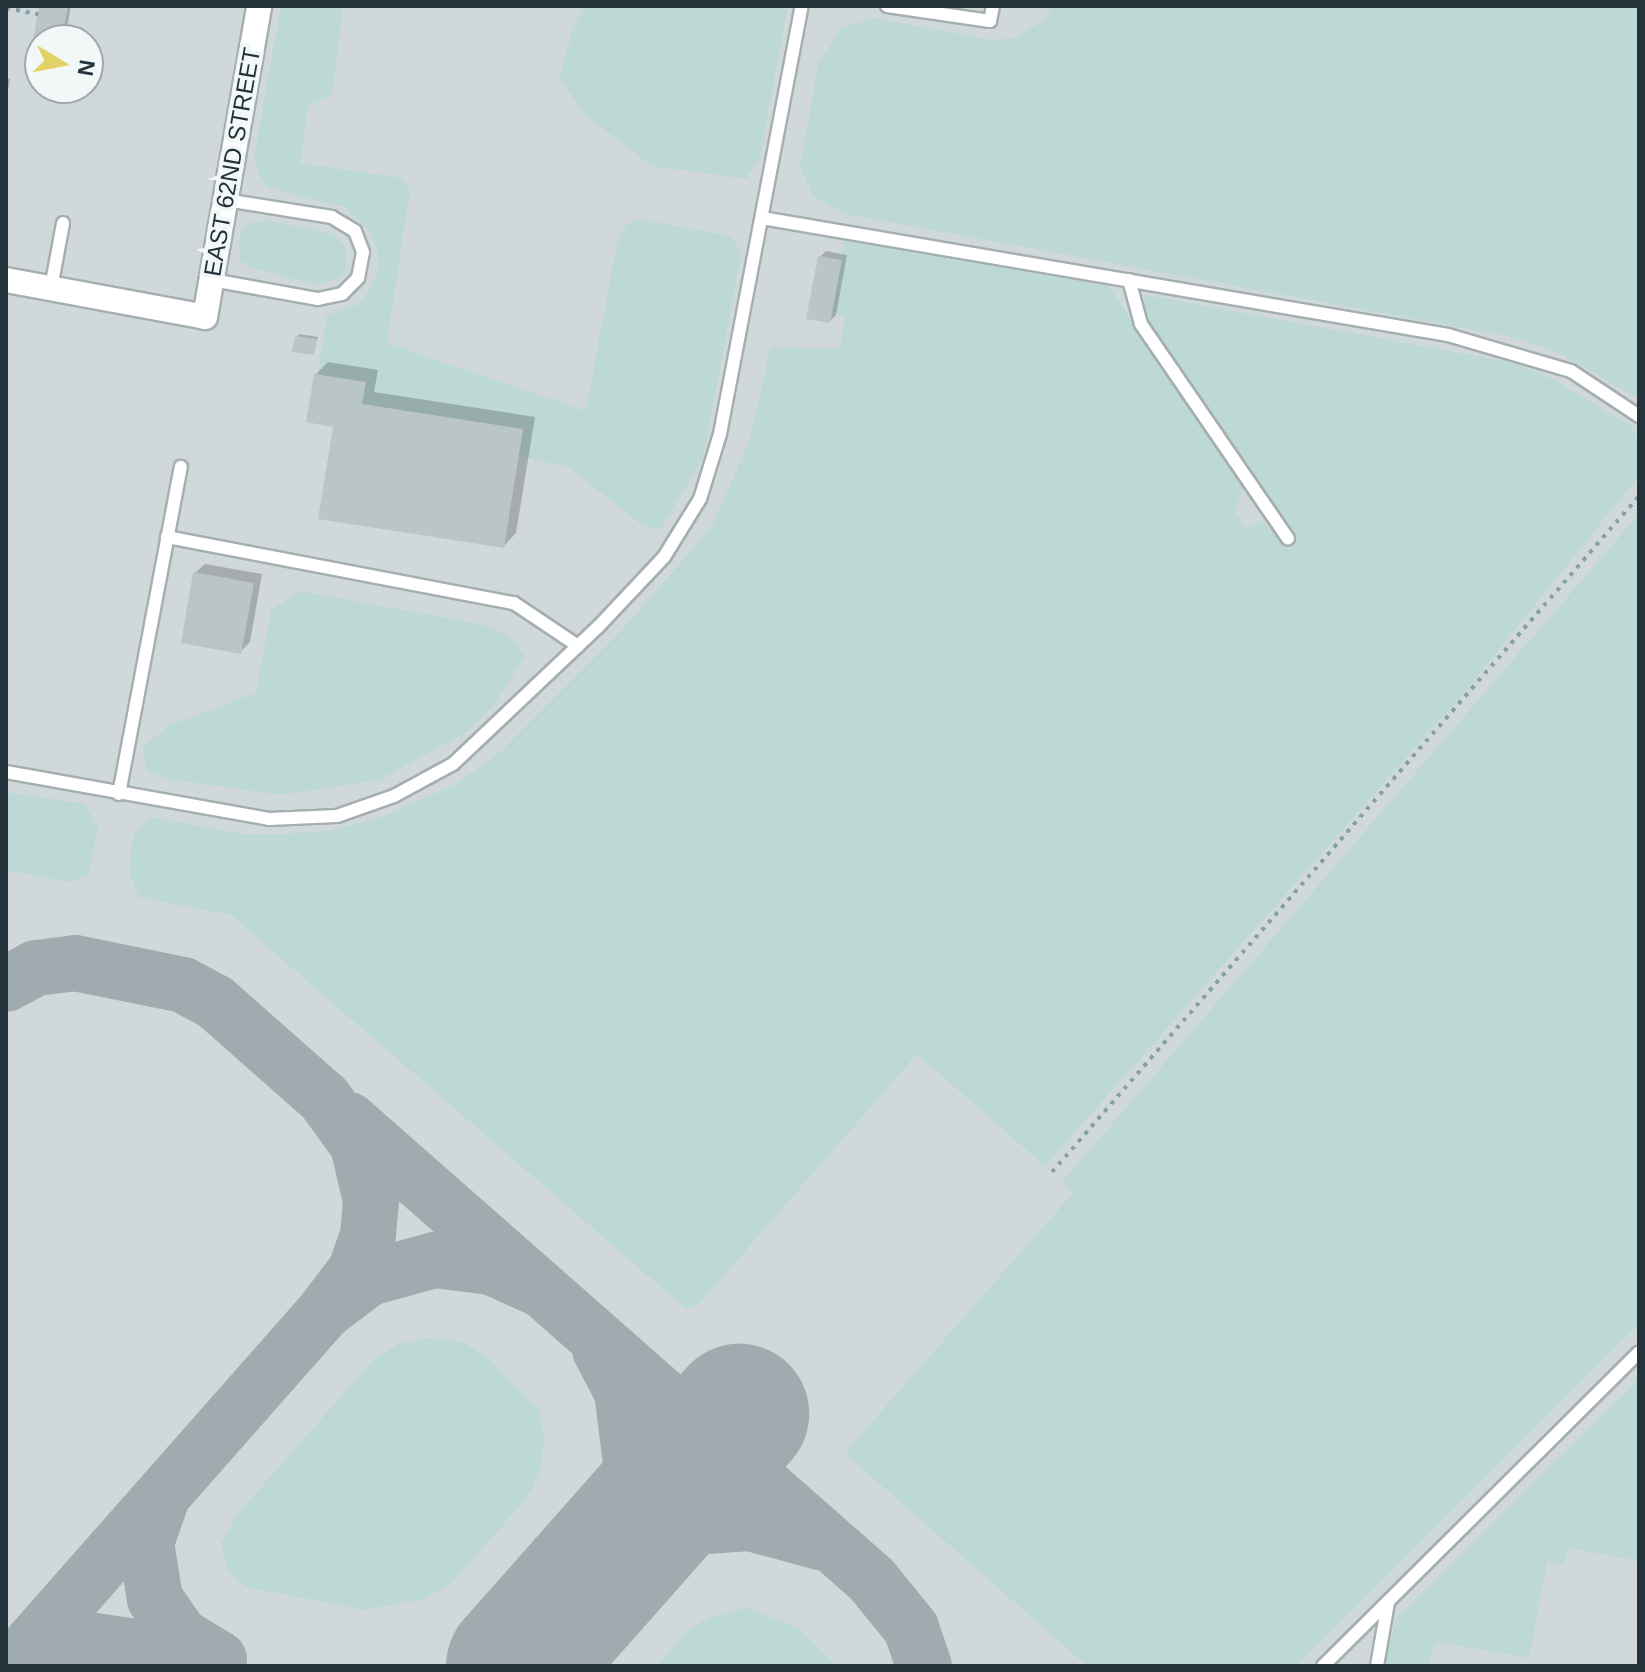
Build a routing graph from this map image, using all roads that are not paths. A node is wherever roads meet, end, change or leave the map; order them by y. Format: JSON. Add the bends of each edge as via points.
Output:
{"nodes":[{"id":1,"x":259,"y":6,"type":"edge"},
{"id":2,"x":802,"y":6,"type":"edge"},
{"id":3,"x":887,"y":6,"type":"edge"},
{"id":4,"x":993,"y":6,"type":"edge"},
{"id":5,"x":226,"y":200,"type":"junction"},
{"id":6,"x":762,"y":218,"type":"junction"},
{"id":7,"x":63,"y":223,"type":"dead end"},
{"id":8,"x":6,"y":280,"type":"edge"},
{"id":9,"x":212,"y":280,"type":"junction"},
{"id":10,"x":1129,"y":280,"type":"junction"},
{"id":11,"x":51,"y":288,"type":"junction"},
{"id":12,"x":1639,"y":416,"type":"edge"},
{"id":13,"x":181,"y":467,"type":"dead end"},
{"id":14,"x":167,"y":537,"type":"junction"},
{"id":15,"x":1288,"y":539,"type":"dead end"},
{"id":16,"x":578,"y":646,"type":"junction"},
{"id":17,"x":6,"y":772,"type":"edge"},
{"id":18,"x":119,"y":794,"type":"junction"},
{"id":19,"x":1639,"y":1352,"type":"edge"},
{"id":20,"x":1388,"y":1602,"type":"junction"},
{"id":21,"x":1323,"y":1666,"type":"edge"},
{"id":22,"x":1377,"y":1666,"type":"edge"}],
"edges":[{"from":1,"to":5,"type":"street","name":"EAST 62ND STREET"},
{"from":2,"to":6,"type":"lane"},
{"from":3,"to":4,"type":"lane","via":[[990,21]]},
{"from":5,"to":9,"type":"street","name":"EAST 62ND STREET"},
{"from":5,"to":9,"type":"lane","via":[[332,217],[355,231],[363,252],[358,278],[342,294],[318,299]]},
{"from":6,"to":10,"type":"lane"},
{"from":6,"to":16,"type":"lane","via":[[720,434],[700,499],[664,557]]},
{"from":7,"to":11,"type":"lane"},
{"from":8,"to":11,"type":"street"},
{"from":9,"to":11,"type":"street","name":"EAST 62ND STREET","via":[[205,317]]},
{"from":10,"to":12,"type":"lane","via":[[1514,351],[1571,371]]},
{"from":10,"to":15,"type":"lane","via":[[1141,324]]},
{"from":13,"to":14,"type":"lane"},
{"from":14,"to":16,"type":"lane","via":[[514,603]]},
{"from":14,"to":18,"type":"lane"},
{"from":16,"to":18,"type":"lane","via":[[453,764],[394,796],[337,816],[269,819]]},
{"from":17,"to":18,"type":"lane"},
{"from":19,"to":20,"type":"lane"},
{"from":20,"to":21,"type":"lane"},
{"from":20,"to":22,"type":"lane"}]}
